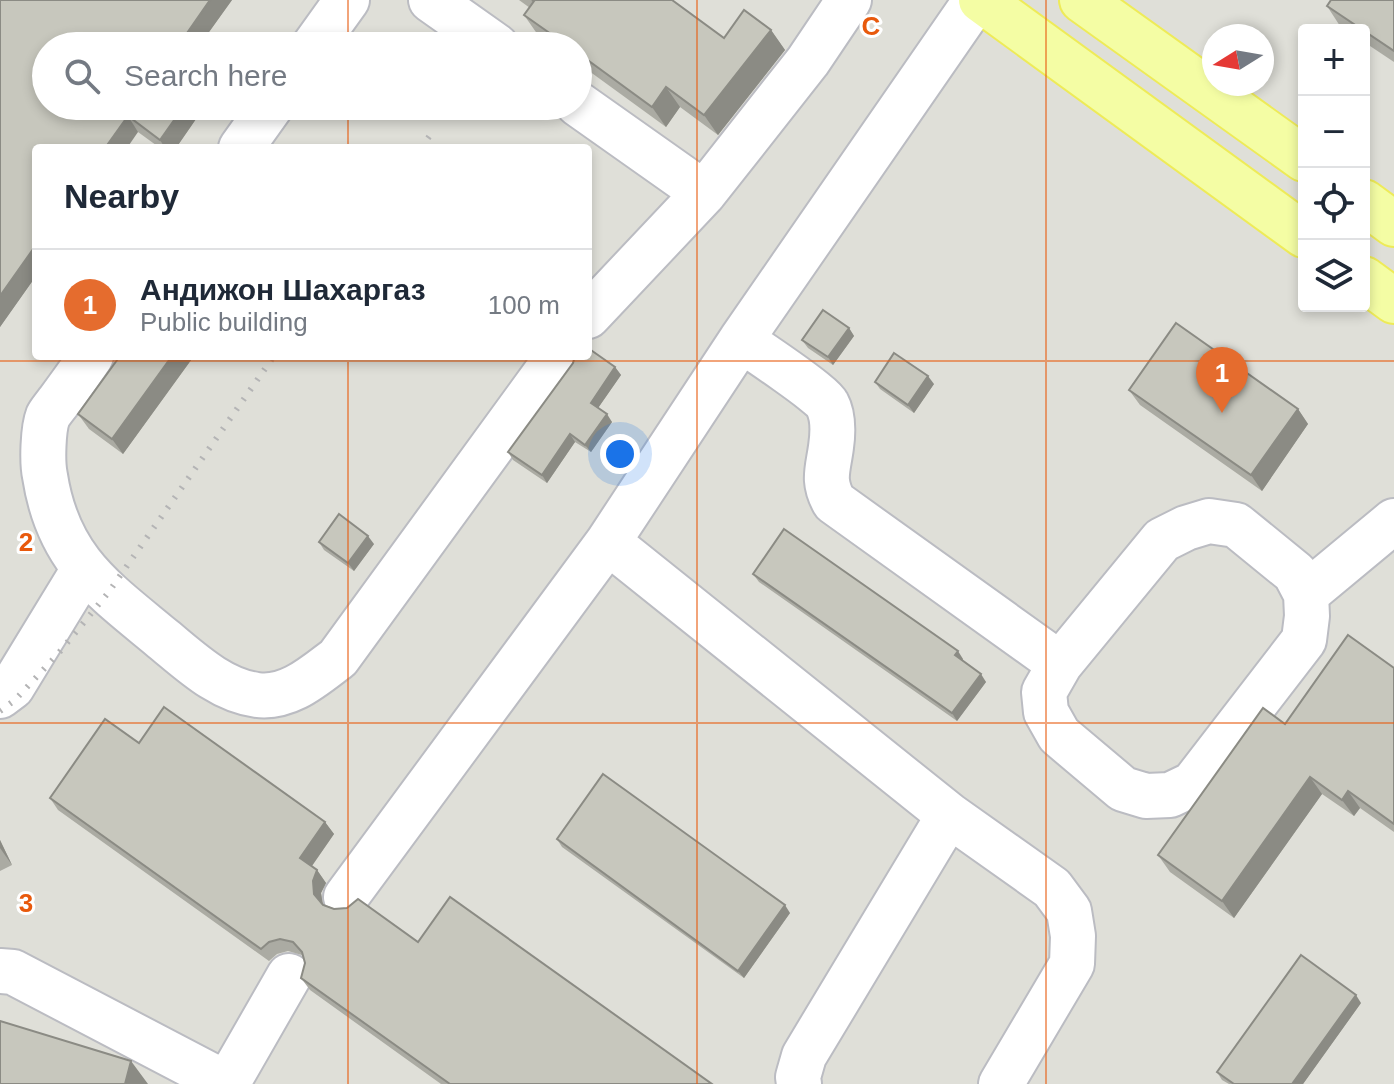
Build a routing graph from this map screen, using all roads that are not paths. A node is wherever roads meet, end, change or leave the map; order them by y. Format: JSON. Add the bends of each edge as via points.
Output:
{"nodes":[{"id":1,"x":347,"y":0,"type":"edge"},
{"id":2,"x":431,"y":0,"type":"edge"},
{"id":3,"x":849,"y":0,"type":"edge"},
{"id":4,"x":979,"y":0,"type":"edge"},
{"id":5,"x":1082,"y":0,"type":"edge"},
{"id":6,"x":324,"y":32,"type":"edge"},
{"id":7,"x":476,"y":32,"type":"edge"},
{"id":8,"x":592,"y":114,"type":"edge"},
{"id":9,"x":261,"y":120,"type":"edge"},
{"id":10,"x":244,"y":144,"type":"edge"},
{"id":11,"x":1298,"y":155,"type":"edge"},
{"id":12,"x":704,"y":193,"type":"junction"},
{"id":13,"x":1370,"y":206,"type":"edge"},
{"id":14,"x":1394,"y":224,"type":"edge"},
{"id":15,"x":1298,"y":231,"type":"edge"},
{"id":16,"x":1370,"y":283,"type":"edge"},
{"id":17,"x":1394,"y":301,"type":"edge"},
{"id":18,"x":592,"y":312,"type":"edge"},
{"id":19,"x":741,"y":340,"type":"junction"},
{"id":20,"x":88,"y":360,"type":"edge"},
{"id":21,"x":555,"y":360,"type":"edge"},
{"id":22,"x":1394,"y":521,"type":"edge"},
{"id":23,"x":608,"y":542,"type":"junction"},
{"id":24,"x":84,"y":569,"type":"junction"},
{"id":25,"x":1306,"y":594,"type":"junction"},
{"id":26,"x":1060,"y":664,"type":"junction"},
{"id":27,"x":0,"y":696,"type":"edge"},
{"id":28,"x":949,"y":815,"type":"junction"},
{"id":29,"x":346,"y":897,"type":"dead end"},
{"id":30,"x":0,"y":971,"type":"edge"},
{"id":31,"x":289,"y":976,"type":"dead end"},
{"id":32,"x":227,"y":1084,"type":"edge"},
{"id":33,"x":799,"y":1084,"type":"edge"},
{"id":34,"x":1001,"y":1084,"type":"edge"}],
"edges":[{"from":1,"to":6,"type":"lane"},
{"from":2,"to":7,"type":"lane"},
{"from":3,"to":12,"type":"lane"},
{"from":4,"to":15,"type":"main road"},
{"from":4,"to":19,"type":"lane"},
{"from":5,"to":11,"type":"main road"},
{"from":8,"to":12,"type":"lane"},
{"from":9,"to":10,"type":"lane"},
{"from":12,"to":18,"type":"lane"},
{"from":13,"to":14,"type":"main road"},
{"from":16,"to":17,"type":"main road"},
{"from":19,"to":23,"type":"lane"},
{"from":19,"to":26,"type":"lane","via":[[826,401],[833,421],[825,476],[834,502]]},
{"from":20,"to":24,"type":"lane","via":[[48,416],[42,460],[60,533]]},
{"from":21,"to":24,"type":"lane","via":[[338,658],[307,682],[279,694],[233,689],[197,667]]},
{"from":22,"to":25,"type":"lane"},
{"from":23,"to":28,"type":"lane"},
{"from":23,"to":29,"type":"lane"},
{"from":24,"to":27,"type":"lane","via":[[12,687]]},
{"from":25,"to":26,"type":"lane","via":[[1295,573],[1236,525],[1197,524],[1162,540]]},
{"from":25,"to":26,"type":"lane","via":[[1304,640],[1193,784],[1170,795],[1146,796],[1123,789],[1059,735],[1046,712],[1044,692]]},
{"from":28,"to":33,"type":"lane","via":[[804,1056]]},
{"from":28,"to":34,"type":"lane","via":[[1052,888],[1069,911],[1072,964]]},
{"from":30,"to":32,"type":"lane","via":[[13,972]]},
{"from":31,"to":32,"type":"lane"}]}
